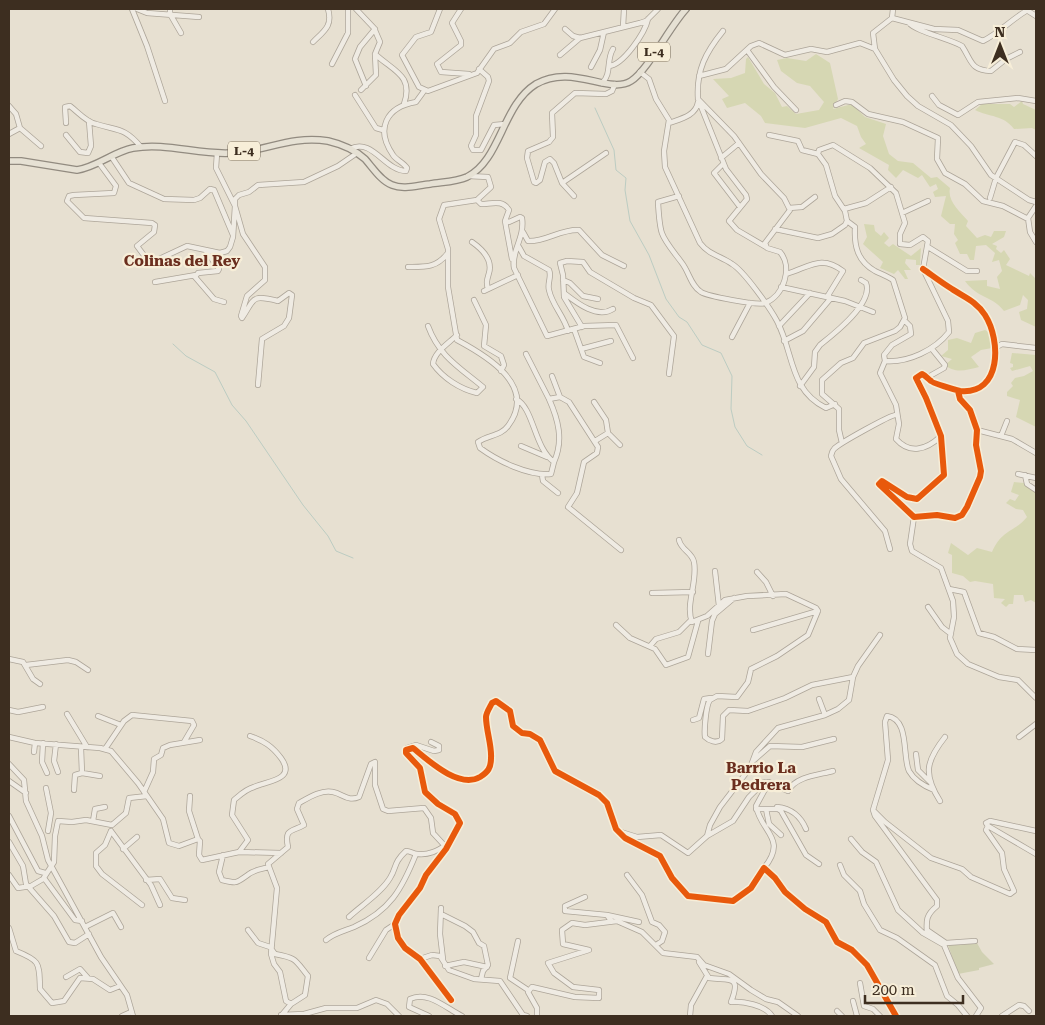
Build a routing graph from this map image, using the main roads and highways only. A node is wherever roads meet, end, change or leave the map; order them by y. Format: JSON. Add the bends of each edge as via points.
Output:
{"nodes":[{"id":1,"x":686,"y":9,"type":"edge"},
{"id":2,"x":9,"y":161,"type":"edge"}],
"edges":[{"from":1,"to":2,"type":"main road","number":"L-4","via":[[630,82],[602,83],[575,76],[548,78],[521,96],[485,160],[468,176],[458,180],[404,187],[392,185],[350,149],[310,140],[286,141],[233,153],[141,147],[125,150],[77,170]]}]}
